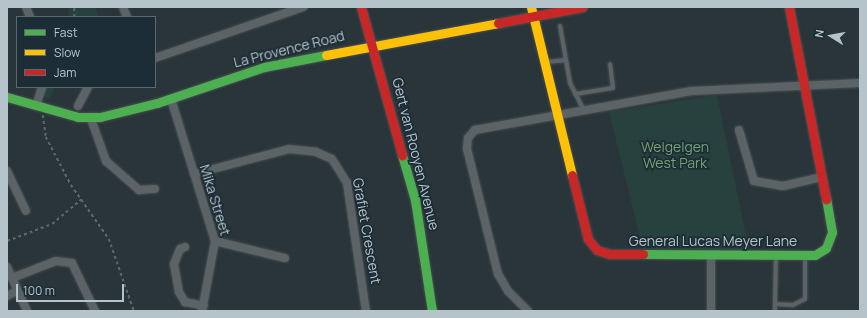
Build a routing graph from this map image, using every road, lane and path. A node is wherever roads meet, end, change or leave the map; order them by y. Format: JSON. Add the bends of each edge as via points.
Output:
{"nodes":[{"id":1,"x":303,"y":7,"type":"edge"},
{"id":2,"x":361,"y":7,"type":"edge"},
{"id":3,"x":583,"y":7,"type":"edge"},
{"id":4,"x":789,"y":7,"type":"edge"},
{"id":5,"x":532,"y":12,"type":"edge"},
{"id":6,"x":560,"y":26,"type":"dead end"},
{"id":7,"x":374,"y":44,"type":"junction"},
{"id":8,"x":156,"y":58,"type":"edge"},
{"id":9,"x":566,"y":60,"type":"junction"},
{"id":10,"x":545,"y":62,"type":"junction"},
{"id":11,"x":610,"y":64,"type":"dead end"},
{"id":12,"x":860,"y":83,"type":"edge"},
{"id":13,"x":806,"y":87,"type":"junction"},
{"id":14,"x":42,"y":88,"type":"edge"},
{"id":15,"x":87,"y":88,"type":"edge"},
{"id":16,"x":575,"y":94,"type":"junction"},
{"id":17,"x":7,"y":96,"type":"edge"},
{"id":18,"x":171,"y":99,"type":"junction"},
{"id":19,"x":36,"y":106,"type":"junction"},
{"id":20,"x":78,"y":106,"type":"dead end"},
{"id":21,"x":584,"y":110,"type":"junction"},
{"id":22,"x":44,"y":113,"type":"dead end"},
{"id":23,"x":558,"y":114,"type":"junction"},
{"id":24,"x":91,"y":118,"type":"junction"},
{"id":25,"x":739,"y":130,"type":"dead end"},
{"id":26,"x":7,"y":171,"type":"edge"},
{"id":27,"x":194,"y":174,"type":"junction"},
{"id":28,"x":820,"y":178,"type":"junction"},
{"id":29,"x":155,"y":189,"type":"dead end"},
{"id":30,"x":81,"y":200,"type":"junction"},
{"id":31,"x":26,"y":211,"type":"dead end"},
{"id":32,"x":7,"y":241,"type":"edge"},
{"id":33,"x":215,"y":242,"type":"junction"},
{"id":34,"x":185,"y":247,"type":"dead end"},
{"id":35,"x":711,"y":255,"type":"junction"},
{"id":36,"x":776,"y":255,"type":"junction"},
{"id":37,"x":805,"y":255,"type":"junction"},
{"id":38,"x":285,"y":258,"type":"dead end"},
{"id":39,"x":7,"y":267,"type":"edge"},
{"id":40,"x":12,"y":278,"type":"junction"},
{"id":41,"x":17,"y":291,"type":"junction"},
{"id":42,"x":7,"y":296,"type":"edge"},
{"id":43,"x":775,"y":304,"type":"junction"},
{"id":44,"x":203,"y":309,"type":"edge"},
{"id":45,"x":27,"y":311,"type":"edge"},
{"id":46,"x":95,"y":311,"type":"edge"},
{"id":47,"x":134,"y":311,"type":"edge"},
{"id":48,"x":366,"y":311,"type":"edge"},
{"id":49,"x":432,"y":311,"type":"edge"},
{"id":50,"x":528,"y":311,"type":"edge"},
{"id":51,"x":711,"y":311,"type":"edge"},
{"id":52,"x":775,"y":311,"type":"edge"}],
"edges":[{"from":1,"to":8,"type":"street"},
{"from":2,"to":7,"type":"street","name":"Gert van Rooyen Avenue"},
{"from":3,"to":5,"type":"street","name":"La Provence Road"},
{"from":4,"to":13,"type":"street","name":"General Lucas Meyer Lane"},
{"from":5,"to":7,"type":"street","name":"La Provence Road"},
{"from":5,"to":10,"type":"street","name":"General Lucas Meyer Lane"},
{"from":6,"to":9,"type":"lane"},
{"from":7,"to":18,"type":"street","name":"La Provence Road","via":[[264,67]]},
{"from":7,"to":49,"type":"street","name":"Gert van Rooyen Avenue","via":[[416,200]]},
{"from":9,"to":10,"type":"lane"},
{"from":9,"to":16,"type":"lane"},
{"from":10,"to":23,"type":"street","name":"General Lucas Meyer Lane"},
{"from":11,"to":16,"type":"lane","via":[[613,88]]},
{"from":12,"to":13,"type":"street"},
{"from":13,"to":21,"type":"street","via":[[692,91]]},
{"from":13,"to":28,"type":"street","name":"General Lucas Meyer Lane"},
{"from":14,"to":19,"type":"street"},
{"from":15,"to":20,"type":"street"},
{"from":16,"to":21,"type":"lane"},
{"from":17,"to":19,"type":"street","name":"La Provence Road"},
{"from":18,"to":24,"type":"street","name":"La Provence Road"},
{"from":18,"to":27,"type":"street","name":"Mika Street"},
{"from":19,"to":24,"type":"street","name":"La Provence Road"},
{"from":21,"to":23,"type":"street"},
{"from":22,"to":30,"type":"path","via":[[46,137]]},
{"from":23,"to":35,"type":"street","name":"General Lucas Meyer Lane","via":[[593,247],[604,254]]},
{"from":23,"to":50,"type":"street","via":[[479,128],[471,133],[467,143],[498,274],[508,292]]},
{"from":24,"to":29,"type":"street","via":[[106,161],[139,190]]},
{"from":25,"to":28,"type":"street","via":[[754,181],[783,186]]},
{"from":26,"to":31,"type":"street"},
{"from":27,"to":33,"type":"street","name":"Mika Street"},
{"from":27,"to":48,"type":"street","name":"Grafiet Crescent","via":[[289,149],[316,152],[332,159],[341,169],[348,188]]},
{"from":28,"to":37,"type":"street","name":"General Lucas Meyer Lane","via":[[831,236],[823,250]]},
{"from":30,"to":32,"type":"path","via":[[52,224]]},
{"from":30,"to":47,"type":"path","via":[[109,239]]},
{"from":33,"to":38,"type":"street"},
{"from":33,"to":44,"type":"street","name":"Mika Street"},
{"from":34,"to":44,"type":"street","via":[[180,249],[174,264],[179,292],[185,302]]},
{"from":35,"to":36,"type":"street","name":"General Lucas Meyer Lane"},
{"from":35,"to":51,"type":"street"},
{"from":36,"to":37,"type":"street","name":"General Lucas Meyer Lane"},
{"from":36,"to":43,"type":"lane"},
{"from":37,"to":43,"type":"lane","via":[[804,301]]},
{"from":39,"to":40,"type":"street"},
{"from":40,"to":41,"type":"street"},
{"from":40,"to":46,"type":"street","via":[[56,261],[72,263]]},
{"from":41,"to":42,"type":"street"},
{"from":41,"to":45,"type":"street"},
{"from":43,"to":52,"type":"lane"}]}
